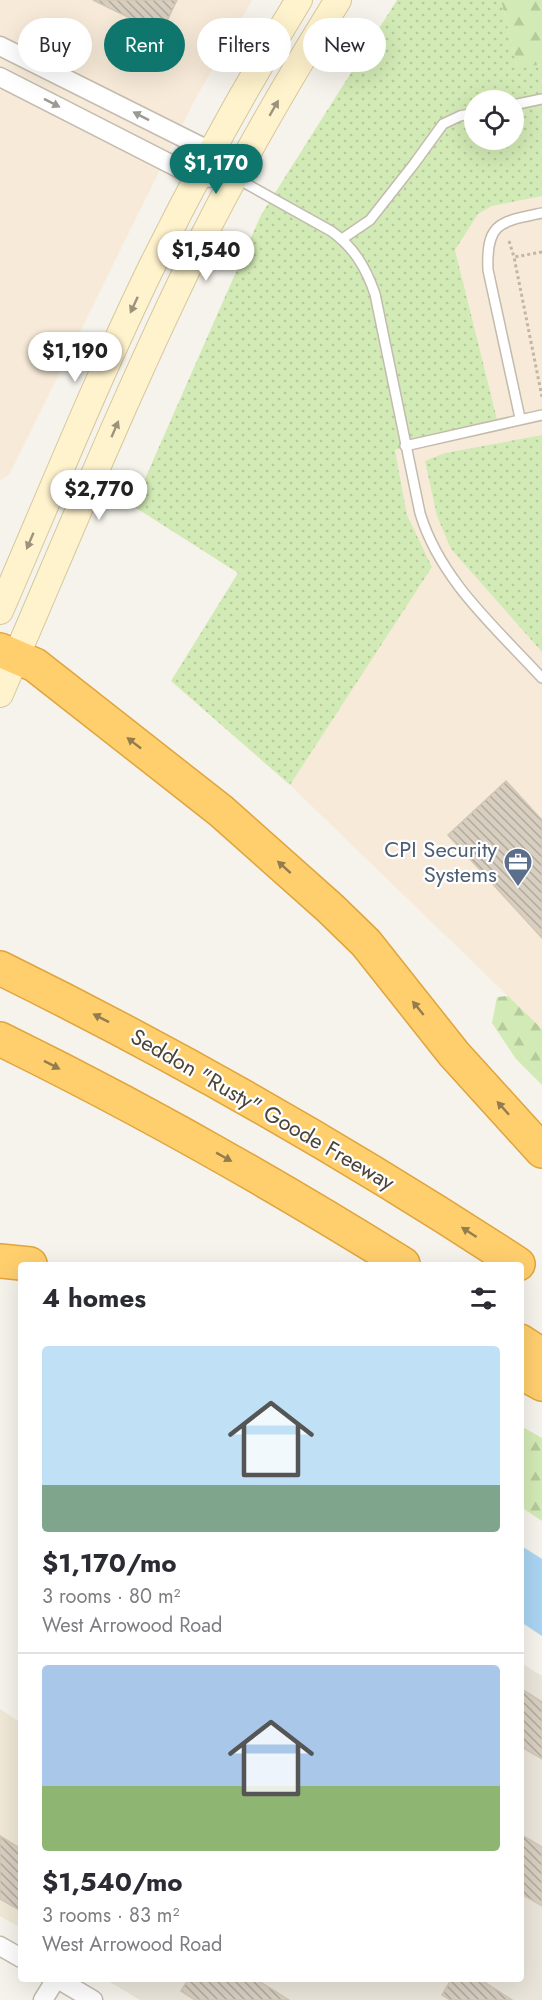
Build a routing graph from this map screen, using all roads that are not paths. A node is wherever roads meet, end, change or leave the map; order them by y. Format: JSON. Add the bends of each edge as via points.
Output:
{"nodes":[{"id":1,"x":299,"y":0,"type":"edge"},
{"id":2,"x":338,"y":0,"type":"edge"},
{"id":3,"x":0,"y":46,"type":"edge"},
{"id":4,"x":0,"y":76,"type":"edge"},
{"id":5,"x":542,"y":99,"type":"edge"},
{"id":6,"x":524,"y":103,"type":"edge"},
{"id":7,"x":464,"y":115,"type":"edge"},
{"id":8,"x":212,"y":152,"type":"junction"},
{"id":9,"x":235,"y":177,"type":"junction"},
{"id":10,"x":198,"y":178,"type":"junction"},
{"id":11,"x":542,"y":213,"type":"edge"},
{"id":12,"x":342,"y":239,"type":"junction"},
{"id":13,"x":542,"y":415,"type":"edge"},
{"id":14,"x":520,"y":418,"type":"junction"},
{"id":15,"x":405,"y":446,"type":"junction"},
{"id":16,"x":0,"y":611,"type":"edge"},
{"id":17,"x":8,"y":653,"type":"edge"},
{"id":18,"x":542,"y":678,"type":"edge"},
{"id":19,"x":0,"y":694,"type":"edge"},
{"id":20,"x":0,"y":968,"type":"edge"},
{"id":21,"x":0,"y":1039,"type":"edge"},
{"id":22,"x":542,"y":1151,"type":"edge"},
{"id":23,"x":0,"y":1261,"type":"edge"},
{"id":24,"x":401,"y":1262,"type":"edge"},
{"id":25,"x":514,"y":1262,"type":"edge"},
{"id":26,"x":18,"y":1263,"type":"edge"},
{"id":27,"x":524,"y":1268,"type":"edge"},
{"id":28,"x":542,"y":1280,"type":"edge"},
{"id":29,"x":524,"y":1344,"type":"edge"},
{"id":30,"x":542,"y":1355,"type":"edge"},
{"id":31,"x":524,"y":1374,"type":"edge"},
{"id":32,"x":542,"y":1384,"type":"edge"},
{"id":33,"x":0,"y":1946,"type":"edge"},
{"id":34,"x":18,"y":1956,"type":"edge"},
{"id":35,"x":54,"y":1982,"type":"edge"},
{"id":36,"x":61,"y":1982,"type":"edge"},
{"id":37,"x":43,"y":2000,"type":"edge"},
{"id":38,"x":93,"y":2000,"type":"edge"}],
"edges":[{"from":1,"to":8,"type":"main road"},
{"from":9,"to":2,"type":"main road","one_way":true},
{"from":8,"to":3,"type":"street","one_way":true},
{"from":4,"to":10,"type":"street","one_way":true},
{"from":5,"to":6,"type":"lane"},
{"from":7,"to":12,"type":"lane","via":[[443,124],[370,220]]},
{"from":8,"to":9,"type":"street"},
{"from":8,"to":10,"type":"main road"},
{"from":9,"to":10,"type":"street"},
{"from":9,"to":12,"type":"lane"},
{"from":17,"to":9,"type":"main road","one_way":true},
{"from":10,"to":16,"type":"main road","one_way":true,"via":[[108,359]]},
{"from":11,"to":14,"type":"lane","via":[[502,224],[487,246],[488,270]]},
{"from":12,"to":15,"type":"lane","via":[[362,264],[375,294]]},
{"from":13,"to":14,"type":"lane"},
{"from":14,"to":15,"type":"lane"},
{"from":15,"to":18,"type":"lane","via":[[422,521],[438,559],[468,598]]},
{"from":17,"to":19,"type":"main road"},
{"from":22,"to":17,"type":"highway","one_way":true,"via":[[454,1054],[366,943],[330,908],[221,811],[35,665]]},
{"from":25,"to":20,"type":"highway","name":"Seddon \"Rusty\" Goode Freeway","one_way":true,"via":[[412,1195],[242,1095]]},
{"from":21,"to":24,"type":"highway","one_way":true,"via":[[203,1145]]},
{"from":23,"to":26,"type":"highway"},
{"from":27,"to":28,"type":"highway","name":"Seddon \"Rusty\" Goode Freeway"},
{"from":29,"to":30,"type":"highway"},
{"from":31,"to":32,"type":"highway"},
{"from":33,"to":34,"type":"street"},
{"from":35,"to":37,"type":"street"},
{"from":36,"to":38,"type":"street"}]}
